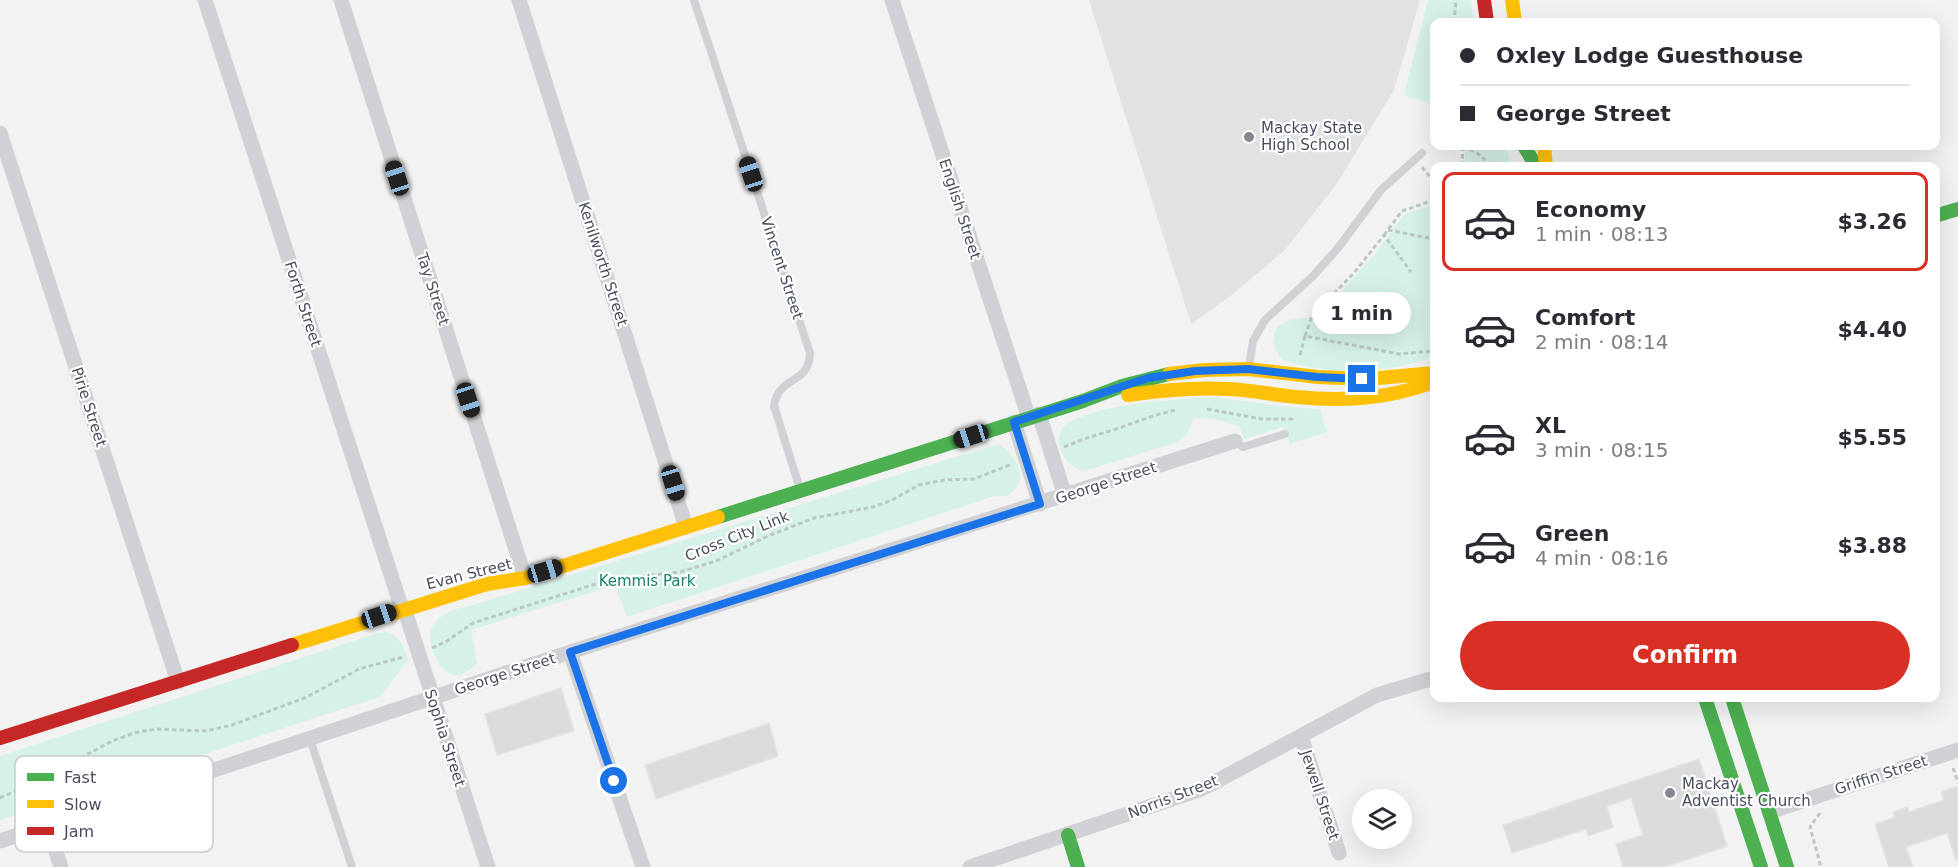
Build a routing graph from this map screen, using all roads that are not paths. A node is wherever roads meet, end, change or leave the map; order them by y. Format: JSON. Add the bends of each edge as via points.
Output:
{"nodes":[{"id":1,"x":205,"y":0,"type":"edge"},
{"id":2,"x":341,"y":0,"type":"edge"},
{"id":3,"x":519,"y":0,"type":"edge"},
{"id":4,"x":694,"y":0,"type":"edge"},
{"id":5,"x":892,"y":0,"type":"edge"},
{"id":6,"x":1484,"y":0,"type":"edge"},
{"id":7,"x":1512,"y":0,"type":"edge"},
{"id":8,"x":1486,"y":18,"type":"edge"},
{"id":9,"x":1514,"y":18,"type":"edge"},
{"id":10,"x":0,"y":133,"type":"edge"},
{"id":11,"x":1419,"y":156,"type":"road end"},
{"id":12,"x":1958,"y":209,"type":"edge"},
{"id":13,"x":1940,"y":214,"type":"edge"},
{"id":14,"x":1248,"y":369,"type":"junction"},
{"id":15,"x":1430,"y":374,"type":"edge"},
{"id":16,"x":1430,"y":383,"type":"edge"},
{"id":17,"x":1246,"y":390,"type":"junction"},
{"id":18,"x":1083,"y":401,"type":"junction"},
{"id":19,"x":1027,"y":418,"type":"junction"},
{"id":20,"x":1285,"y":434,"type":"dead end"},
{"id":21,"x":1235,"y":441,"type":"joint"},
{"id":22,"x":800,"y":490,"type":"junction"},
{"id":23,"x":1065,"y":496,"type":"junction"},
{"id":24,"x":1040,"y":504,"type":"junction"},
{"id":25,"x":686,"y":527,"type":"junction"},
{"id":26,"x":525,"y":578,"type":"junction"},
{"id":27,"x":403,"y":608,"type":"junction"},
{"id":28,"x":570,"y":652,"type":"junction"},
{"id":29,"x":1430,"y":679,"type":"edge"},
{"id":30,"x":178,"y":682,"type":"junction"},
{"id":31,"x":432,"y":698,"type":"junction"},
{"id":32,"x":1706,"y":702,"type":"edge"},
{"id":33,"x":1733,"y":702,"type":"edge"},
{"id":34,"x":1300,"y":736,"type":"junction"},
{"id":35,"x":0,"y":738,"type":"edge"},
{"id":36,"x":310,"y":739,"type":"junction"},
{"id":37,"x":1958,"y":750,"type":"edge"},
{"id":38,"x":213,"y":771,"type":"edge"},
{"id":39,"x":1769,"y":812,"type":"junction"},
{"id":40,"x":1746,"y":820,"type":"junction"},
{"id":41,"x":1068,"y":835,"type":"junction"},
{"id":42,"x":15,"y":836,"type":"edge"},
{"id":43,"x":0,"y":841,"type":"edge"},
{"id":44,"x":56,"y":852,"type":"edge"},
{"id":45,"x":1339,"y":853,"type":"dead end"},
{"id":46,"x":61,"y":867,"type":"edge"},
{"id":47,"x":352,"y":867,"type":"edge"},
{"id":48,"x":488,"y":867,"type":"edge"},
{"id":49,"x":643,"y":867,"type":"edge"},
{"id":50,"x":970,"y":867,"type":"edge"},
{"id":51,"x":1078,"y":867,"type":"edge"},
{"id":52,"x":1761,"y":867,"type":"edge"},
{"id":53,"x":1787,"y":867,"type":"edge"}],
"edges":[{"from":1,"to":27,"type":"street","name":"Forth Street"},
{"from":2,"to":26,"type":"street","name":"Tay Street"},
{"from":3,"to":25,"type":"street","name":"Kenilworth Street"},
{"from":4,"to":22,"type":"lane","name":"Vincent Street","via":[[810,353],[807,368],[781,388],[774,406]]},
{"from":5,"to":19,"type":"street","name":"English Street"},
{"from":6,"to":8,"type":"street"},
{"from":7,"to":9,"type":"street"},
{"from":10,"to":30,"type":"street","name":"Pirie Street"},
{"from":11,"to":14,"type":"lane","via":[[1374,197],[1313,276],[1265,320],[1253,340]]},
{"from":12,"to":13,"type":"street"},
{"from":14,"to":15,"type":"street","via":[[1353,379]]},
{"from":14,"to":17,"type":"street"},
{"from":14,"to":18,"type":"street","name":"Evan Street","via":[[1148,378]]},
{"from":16,"to":17,"type":"street","via":[[1401,394],[1360,399],[1295,397]]},
{"from":17,"to":18,"type":"street","name":"Evan Street","via":[[1181,389]]},
{"from":18,"to":19,"type":"street","name":"Evan Street"},
{"from":19,"to":22,"type":"street","name":"Evan Street"},
{"from":19,"to":23,"type":"street","via":[[1051,452]]},
{"from":19,"to":24,"type":"street","via":[[1026,460]]},
{"from":20,"to":21,"type":"lane","name":"George Street","via":[[1244,447]]},
{"from":21,"to":23,"type":"street","name":"George Street"},
{"from":22,"to":25,"type":"street","name":"Evan Street"},
{"from":23,"to":24,"type":"street","name":"George Street"},
{"from":24,"to":28,"type":"street","name":"George Street"},
{"from":25,"to":26,"type":"street","name":"Evan Street"},
{"from":26,"to":27,"type":"street","name":"Evan Street","via":[[487,584]]},
{"from":27,"to":30,"type":"street","name":"Evan Street"},
{"from":27,"to":31,"type":"street","name":"Sophia Street"},
{"from":28,"to":31,"type":"street","name":"George Street"},
{"from":28,"to":49,"type":"street"},
{"from":29,"to":34,"type":"street","name":"Norris Street","via":[[1377,695]]},
{"from":30,"to":35,"type":"street","name":"Evan Street"},
{"from":31,"to":36,"type":"street","name":"George Street"},
{"from":31,"to":48,"type":"street","name":"Sophia Street"},
{"from":32,"to":40,"type":"street"},
{"from":33,"to":39,"type":"street"},
{"from":34,"to":41,"type":"street","name":"Norris Street","via":[[1202,789]]},
{"from":34,"to":45,"type":"street","name":"Jewell Street"},
{"from":36,"to":38,"type":"street","name":"George Street"},
{"from":36,"to":47,"type":"lane"},
{"from":37,"to":39,"type":"street","name":"Griffin Street"},
{"from":39,"to":40,"type":"street"},
{"from":39,"to":53,"type":"street"},
{"from":40,"to":52,"type":"street"},
{"from":41,"to":50,"type":"street","name":"Norris Street"},
{"from":41,"to":51,"type":"street"},
{"from":42,"to":43,"type":"street","name":"George Street"},
{"from":44,"to":46,"type":"street"}]}
